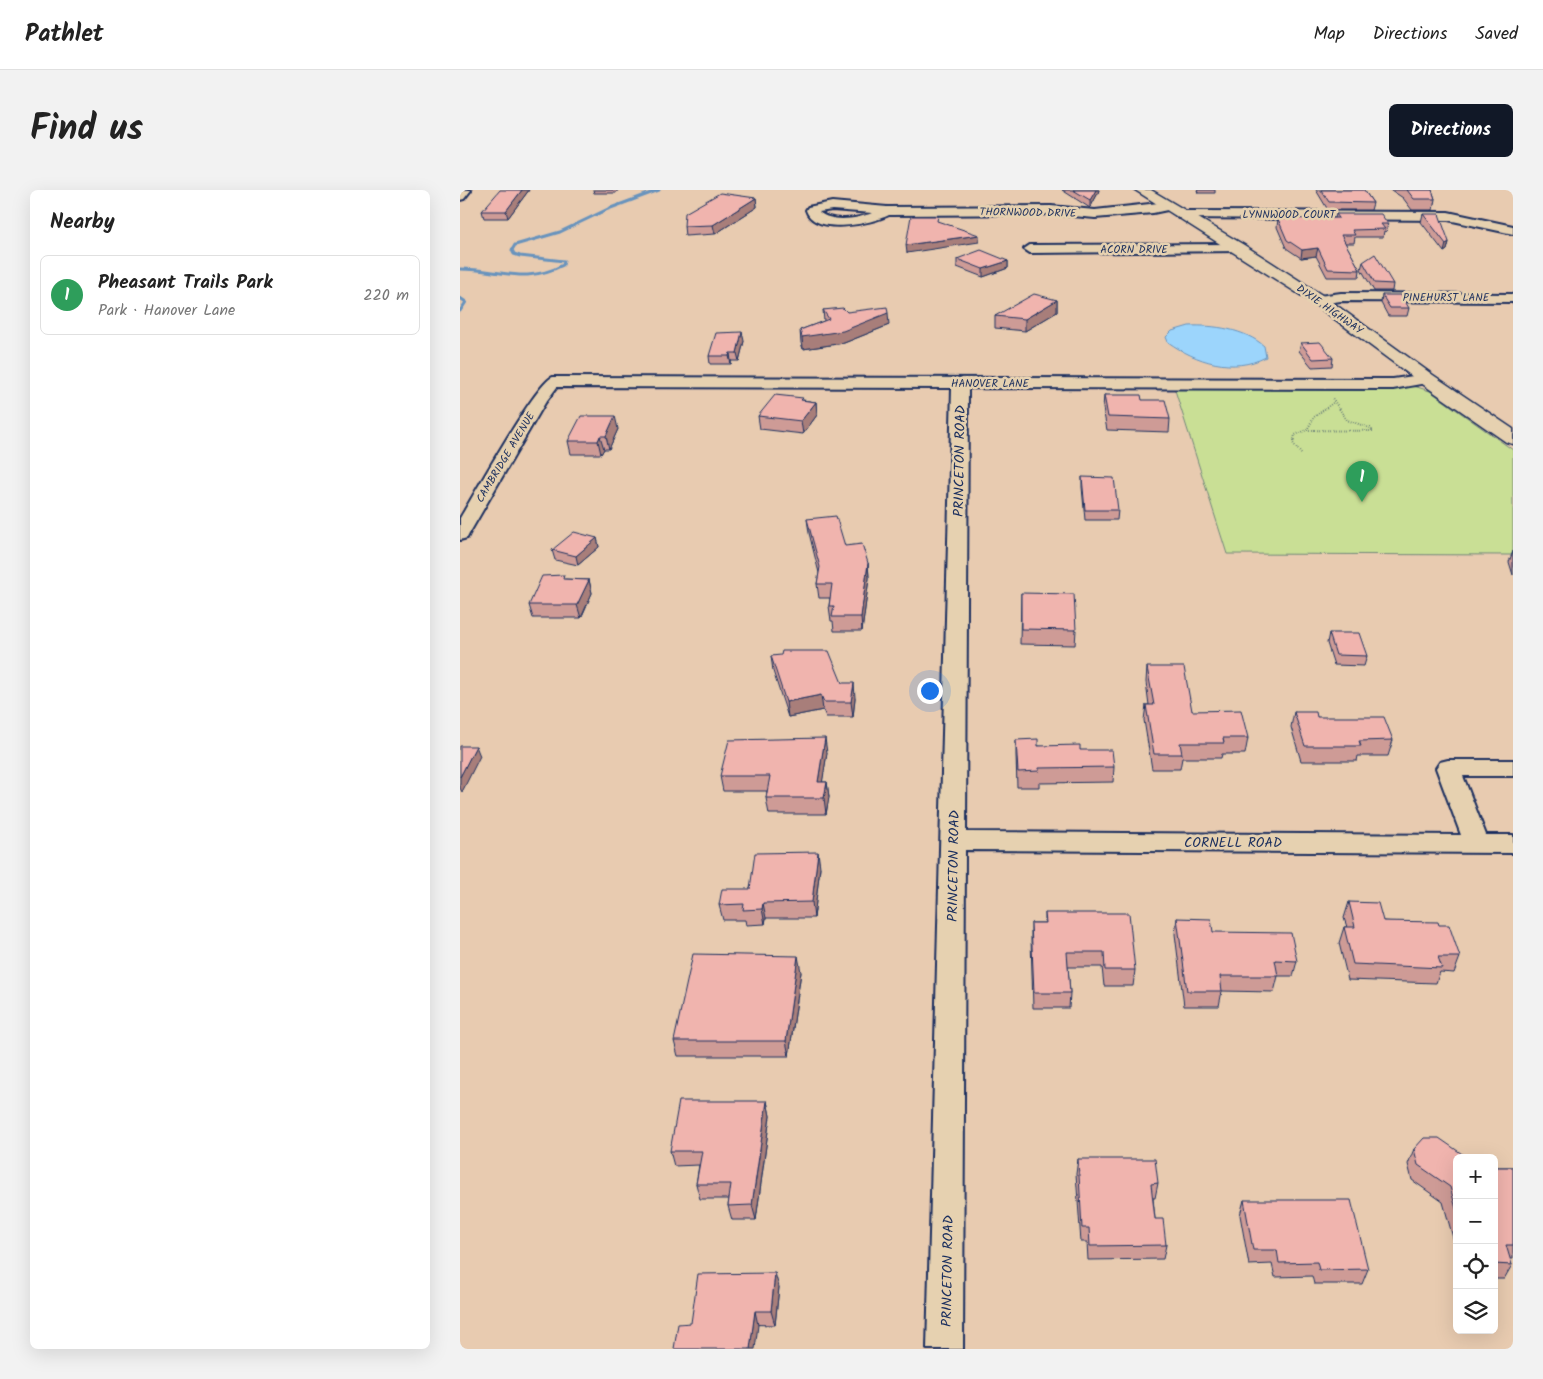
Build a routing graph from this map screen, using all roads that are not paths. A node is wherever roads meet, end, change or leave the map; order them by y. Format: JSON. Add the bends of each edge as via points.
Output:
{"nodes":[{"id":1,"x":465,"y":190,"type":"edge"},
{"id":2,"x":1142,"y":190,"type":"edge"},
{"id":3,"x":460,"y":197,"type":"edge"},
{"id":4,"x":1175,"y":210,"type":"junction"},
{"id":5,"x":888,"y":211,"type":"junction"},
{"id":6,"x":1513,"y":230,"type":"edge"},
{"id":7,"x":1239,"y":248,"type":"junction"},
{"id":8,"x":1030,"y":249,"type":"dead end"},
{"id":9,"x":1513,"y":298,"type":"edge"},
{"id":10,"x":1318,"y":300,"type":"junction"},
{"id":11,"x":1427,"y":379,"type":"junction"},
{"id":12,"x":553,"y":382,"type":"joint"},
{"id":13,"x":960,"y":382,"type":"junction"},
{"id":14,"x":1513,"y":438,"type":"edge"},
{"id":15,"x":460,"y":534,"type":"edge"},
{"id":16,"x":1513,"y":768,"type":"edge"},
{"id":17,"x":953,"y":841,"type":"junction"},
{"id":18,"x":1476,"y":843,"type":"junction"},
{"id":19,"x":1513,"y":844,"type":"edge"},
{"id":20,"x":945,"y":1349,"type":"edge"}],
"edges":[{"from":1,"to":3,"type":"street"},
{"from":2,"to":4,"type":"main road","name":"DIXIE HIGHWAY"},
{"from":4,"to":5,"type":"street","name":"THORNWOOD DRIVE","via":[[1095,214],[1051,210]]},
{"from":4,"to":6,"type":"street","name":"LYNNWOOD COURT","via":[[1422,215],[1465,219]]},
{"from":4,"to":7,"type":"main road","name":"DIXIE HIGHWAY"},
{"from":5,"to":5,"type":"street","name":"THORNWOOD DRIVE","via":[[832,206],[812,210],[814,216],[822,220],[837,221],[856,221]]},
{"from":7,"to":8,"type":"street","name":"ACORN DRIVE"},
{"from":7,"to":10,"type":"main road","name":"DIXIE HIGHWAY"},
{"from":9,"to":10,"type":"street","name":"PINEHURST LANE"},
{"from":10,"to":11,"type":"main road","name":"DIXIE HIGHWAY"},
{"from":11,"to":13,"type":"street","name":"HANOVER LANE","via":[[1392,384]]},
{"from":11,"to":14,"type":"main road","name":"DIXIE HIGHWAY"},
{"from":12,"to":13,"type":"street","name":"HANOVER LANE"},
{"from":12,"to":15,"type":"street","name":"CAMBRIDGE AVENUE"},
{"from":13,"to":17,"type":"street","name":"PRINCETON ROAD"},
{"from":16,"to":18,"type":"street","via":[[1448,768]]},
{"from":17,"to":18,"type":"street","name":"CORNELL ROAD"},
{"from":17,"to":20,"type":"street","name":"PRINCETON ROAD"},
{"from":18,"to":19,"type":"street","name":"CORNELL ROAD"}]}
